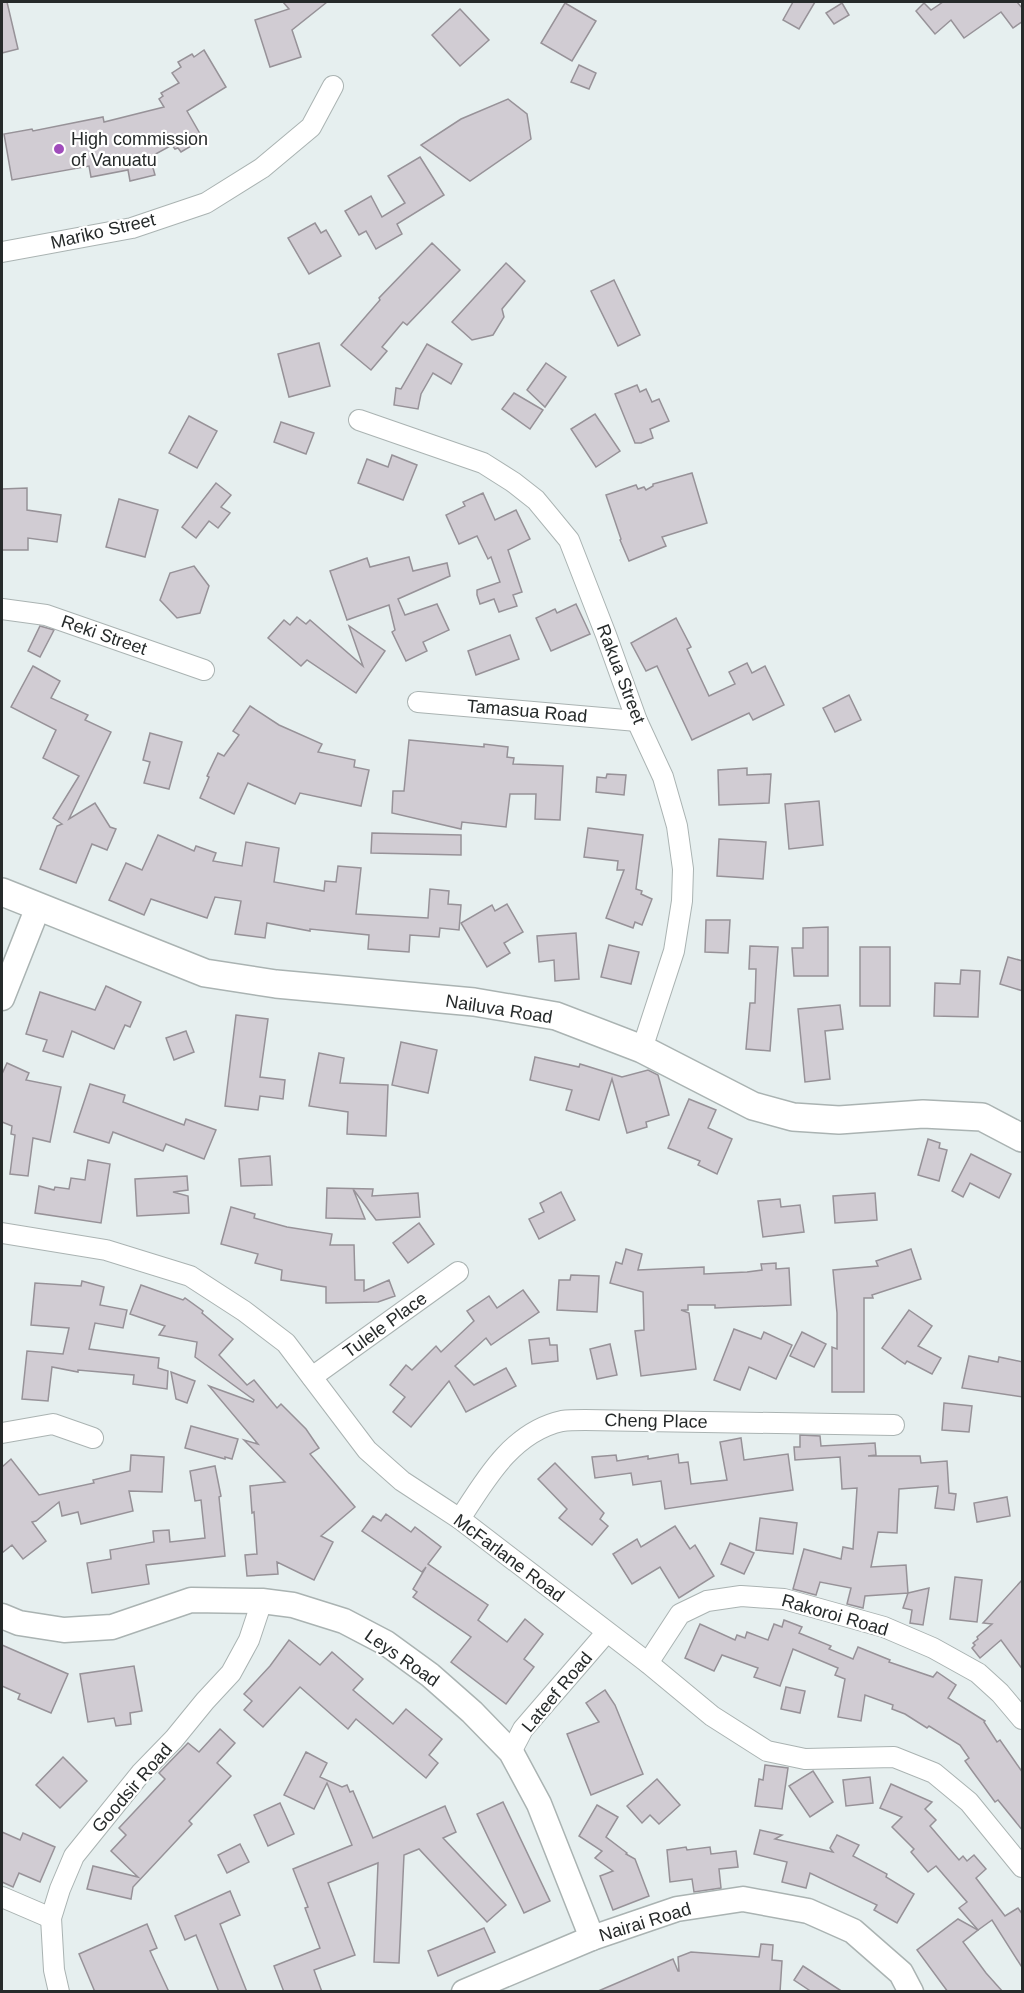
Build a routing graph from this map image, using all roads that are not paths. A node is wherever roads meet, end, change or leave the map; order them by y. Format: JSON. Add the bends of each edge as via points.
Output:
{"nodes":[{"id":1,"x":333,"y":86,"type":"dead end"},
{"id":2,"x":2,"y":252,"type":"edge"},
{"id":3,"x":359,"y":420,"type":"dead end"},
{"id":4,"x":2,"y":609,"type":"edge"},
{"id":5,"x":204,"y":670,"type":"dead end"},
{"id":6,"x":417,"y":702,"type":"dead end"},
{"id":7,"x":638,"y":721,"type":"junction"},
{"id":8,"x":2,"y":892,"type":"edge"},
{"id":9,"x":38,"y":907,"type":"junction"},
{"id":10,"x":2,"y":998,"type":"edge"},
{"id":11,"x":642,"y":1049,"type":"junction"},
{"id":12,"x":1023,"y":1138,"type":"edge"},
{"id":13,"x":2,"y":1233,"type":"edge"},
{"id":14,"x":458,"y":1272,"type":"dead end"},
{"id":15,"x":312,"y":1377,"type":"junction"},
{"id":16,"x":894,"y":1425,"type":"dead end"},
{"id":17,"x":2,"y":1433,"type":"edge"},
{"id":18,"x":93,"y":1438,"type":"dead end"},
{"id":19,"x":460,"y":1519,"type":"junction"},
{"id":20,"x":262,"y":1601,"type":"junction"},
{"id":21,"x":2,"y":1616,"type":"edge"},
{"id":22,"x":606,"y":1633,"type":"junction"},
{"id":23,"x":648,"y":1663,"type":"junction"},
{"id":24,"x":1023,"y":1719,"type":"edge"},
{"id":25,"x":511,"y":1752,"type":"junction"},
{"id":26,"x":1023,"y":1867,"type":"edge"},
{"id":27,"x":2,"y":1897,"type":"edge"},
{"id":28,"x":51,"y":1918,"type":"junction"},
{"id":29,"x":592,"y":1938,"type":"junction"},
{"id":30,"x":59,"y":1992,"type":"edge"},
{"id":31,"x":464,"y":1992,"type":"edge"},
{"id":32,"x":911,"y":1992,"type":"edge"}],
"edges":[{"from":1,"to":2,"type":"street","name":"Mariko Street","via":[[311,127],[262,168],[206,203],[132,228]]},
{"from":3,"to":7,"type":"street","name":"Rakua Street","via":[[483,463],[536,500],[569,540]]},
{"from":4,"to":5,"type":"street","name":"Reki Street","via":[[46,615]]},
{"from":6,"to":7,"type":"street","name":"Tamasua Road"},
{"from":7,"to":11,"type":"street","name":"Rakua Street","via":[[663,777],[677,826],[682,869],[682,901],[674,951]]},
{"from":8,"to":9,"type":"main road","name":"Nailuva Road"},
{"from":9,"to":10,"type":"street"},
{"from":9,"to":11,"type":"main road","name":"Nailuva Road","via":[[206,973],[276,984],[474,1002],[556,1016]]},
{"from":11,"to":12,"type":"main road","name":"Nailuva Road","via":[[753,1106],[793,1117],[982,1117]]},
{"from":13,"to":15,"type":"street","name":"McFarlane Road","via":[[106,1250],[190,1276],[286,1343]]},
{"from":14,"to":15,"type":"street","name":"Tulele Place"},
{"from":15,"to":19,"type":"street","name":"McFarlane Road","via":[[367,1450],[402,1481]]},
{"from":16,"to":19,"type":"street","name":"Cheng Place","via":[[562,1421],[526,1438],[494,1466]]},
{"from":17,"to":18,"type":"street","via":[[53,1424]]},
{"from":19,"to":22,"type":"street","name":"McFarlane Road"},
{"from":20,"to":21,"type":"street","name":"Leys Road","via":[[191,1600],[112,1627],[64,1630],[19,1623]]},
{"from":20,"to":25,"type":"street","name":"Leys Road","via":[[293,1605],[344,1621],[386,1643],[430,1675]]},
{"from":20,"to":28,"type":"street","name":"Goodsir Road","via":[[249,1640],[231,1673],[141,1773],[74,1856]]},
{"from":22,"to":23,"type":"street","name":"McFarlane Road"},
{"from":22,"to":25,"type":"street","name":"Lateef Road","via":[[524,1728]]},
{"from":23,"to":24,"type":"street","name":"Rakoroi Road","via":[[680,1614],[706,1601],[741,1596],[784,1599],[884,1627],[933,1648],[978,1673]]},
{"from":23,"to":26,"type":"street","name":"McFarlane Road","via":[[712,1716],[767,1751],[805,1759],[894,1757],[934,1773],[969,1802]]},
{"from":25,"to":29,"type":"street","name":"Leys Road","via":[[538,1804]]},
{"from":27,"to":28,"type":"street"},
{"from":28,"to":30,"type":"street","name":"Goodsir Road"},
{"from":29,"to":31,"type":"street","name":"Nairai Road"},
{"from":29,"to":32,"type":"street","name":"Nairai Road","via":[[677,1909],[743,1899],[808,1911],[853,1931],[901,1973]]}]}
